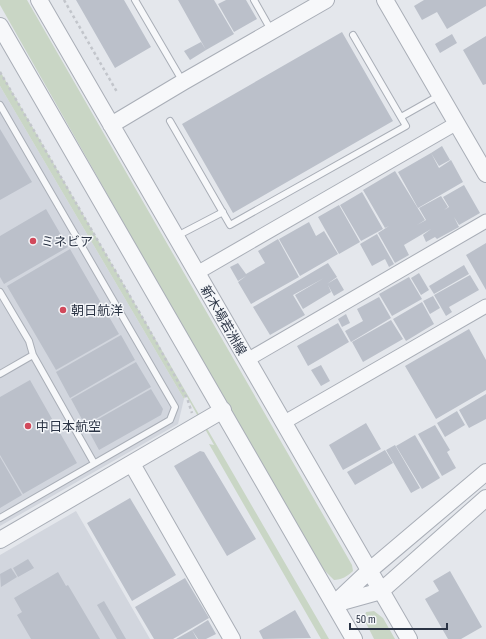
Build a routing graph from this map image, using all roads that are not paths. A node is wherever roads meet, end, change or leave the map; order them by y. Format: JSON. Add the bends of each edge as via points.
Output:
{"nodes":[{"id":1,"x":39,"y":0,"type":"edge"},
{"id":2,"x":135,"y":0,"type":"edge"},
{"id":3,"x":254,"y":0,"type":"edge"},
{"id":4,"x":326,"y":0,"type":"edge"},
{"id":5,"x":385,"y":0,"type":"edge"},
{"id":6,"x":0,"y":26,"type":"edge"},
{"id":7,"x":272,"y":31,"type":"junction"},
{"id":8,"x":353,"y":35,"type":"dead end"},
{"id":9,"x":183,"y":82,"type":"junction"},
{"id":10,"x":440,"y":95,"type":"junction"},
{"id":11,"x":0,"y":105,"type":"edge"},
{"id":12,"x":401,"y":117,"type":"junction"},
{"id":13,"x":170,"y":121,"type":"dead end"},
{"id":14,"x":456,"y":123,"type":"junction"},
{"id":15,"x":111,"y":126,"type":"junction"},
{"id":16,"x":486,"y":174,"type":"edge"},
{"id":17,"x":223,"y":212,"type":"junction"},
{"id":18,"x":486,"y":221,"type":"edge"},
{"id":19,"x":176,"y":237,"type":"junction"},
{"id":20,"x":197,"y":273,"type":"junction"},
{"id":21,"x":0,"y":292,"type":"edge"},
{"id":22,"x":486,"y":306,"type":"edge"},
{"id":23,"x":33,"y":355,"type":"junction"},
{"id":24,"x":247,"y":360,"type":"junction"},
{"id":25,"x":0,"y":374,"type":"edge"},
{"id":26,"x":223,"y":410,"type":"junction"},
{"id":27,"x":283,"y":423,"type":"junction"},
{"id":28,"x":94,"y":463,"type":"junction"},
{"id":29,"x":132,"y":464,"type":"junction"},
{"id":30,"x":486,"y":472,"type":"edge"},
{"id":31,"x":486,"y":498,"type":"edge"},
{"id":32,"x":0,"y":518,"type":"edge"},
{"id":33,"x":0,"y":540,"type":"edge"},
{"id":34,"x":370,"y":570,"type":"junction"},
{"id":35,"x":381,"y":590,"type":"junction"},
{"id":36,"x":334,"y":604,"type":"junction"},
{"id":37,"x":232,"y":639,"type":"edge"},
{"id":38,"x":354,"y":639,"type":"edge"},
{"id":39,"x":409,"y":639,"type":"edge"}],
"edges":[{"from":1,"to":15,"type":"street","name":"新木場若洲線"},
{"from":2,"to":9,"type":"lane"},
{"from":3,"to":7,"type":"lane"},
{"from":4,"to":7,"type":"street"},
{"from":5,"to":10,"type":"street"},
{"from":6,"to":26,"type":"street"},
{"from":7,"to":9,"type":"street"},
{"from":8,"to":12,"type":"lane"},
{"from":9,"to":15,"type":"street"},
{"from":10,"to":12,"type":"lane"},
{"from":10,"to":14,"type":"street"},
{"from":11,"to":28,"type":"lane","via":[[175,407],[170,420]]},
{"from":12,"to":17,"type":"lane","via":[[406,126],[230,224]]},
{"from":13,"to":17,"type":"lane"},
{"from":14,"to":16,"type":"street"},
{"from":14,"to":20,"type":"street"},
{"from":15,"to":19,"type":"street","name":"新木場若洲線"},
{"from":17,"to":19,"type":"lane"},
{"from":18,"to":24,"type":"street"},
{"from":19,"to":20,"type":"street","name":"新木場若洲線"},
{"from":20,"to":24,"type":"street","name":"新木場若洲線"},
{"from":21,"to":23,"type":"lane","via":[[29,341]]},
{"from":22,"to":27,"type":"street"},
{"from":23,"to":25,"type":"lane"},
{"from":23,"to":28,"type":"lane"},
{"from":24,"to":27,"type":"street","name":"新木場若洲線"},
{"from":26,"to":29,"type":"street"},
{"from":26,"to":36,"type":"street"},
{"from":27,"to":34,"type":"street","name":"新木場若洲線"},
{"from":28,"to":32,"type":"lane"},
{"from":29,"to":33,"type":"street"},
{"from":29,"to":37,"type":"street"},
{"from":30,"to":34,"type":"street"},
{"from":31,"to":35,"type":"street"},
{"from":34,"to":35,"type":"street","name":"新木場若洲線"},
{"from":34,"to":36,"type":"street"},
{"from":35,"to":36,"type":"street"},
{"from":35,"to":39,"type":"street","name":"新木場若洲線"},
{"from":36,"to":38,"type":"street"}]}
